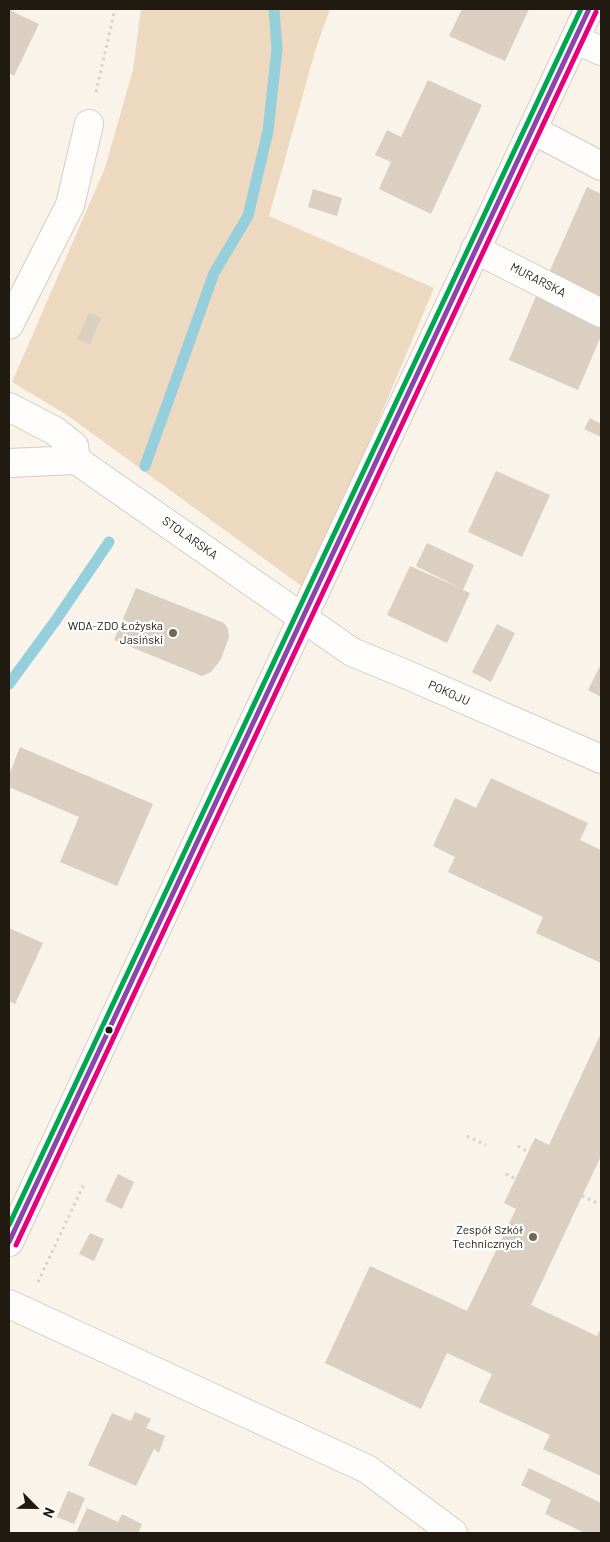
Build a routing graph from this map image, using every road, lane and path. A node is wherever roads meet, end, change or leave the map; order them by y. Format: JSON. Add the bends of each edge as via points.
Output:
{"nodes":[{"id":1,"x":115,"y":9,"type":"edge"},
{"id":2,"x":589,"y":9,"type":"edge"},
{"id":3,"x":575,"y":39,"type":"junction"},
{"id":4,"x":601,"y":51,"type":"edge"},
{"id":5,"x":89,"y":124,"type":"joint"},
{"id":6,"x":533,"y":130,"type":"junction"},
{"id":7,"x":601,"y":166,"type":"edge"},
{"id":8,"x":474,"y":249,"type":"junction"},
{"id":9,"x":601,"y":313,"type":"edge"},
{"id":10,"x":9,"y":325,"type":"edge"},
{"id":11,"x":9,"y":407,"type":"edge"},
{"id":12,"x":76,"y":460,"type":"junction"},
{"id":13,"x":9,"y":463,"type":"edge"},
{"id":14,"x":302,"y":617,"type":"junction"},
{"id":15,"x":601,"y":759,"type":"edge"},
{"id":16,"x":468,"y":1136,"type":"dead end"},
{"id":17,"x":486,"y":1145,"type":"dead end"},
{"id":18,"x":518,"y":1146,"type":"dead end"},
{"id":19,"x":529,"y":1152,"type":"dead end"},
{"id":20,"x":506,"y":1174,"type":"dead end"},
{"id":21,"x":516,"y":1179,"type":"dead end"},
{"id":22,"x":84,"y":1184,"type":"dead end"},
{"id":23,"x":582,"y":1196,"type":"dead end"},
{"id":24,"x":597,"y":1202,"type":"dead end"},
{"id":25,"x":9,"y":1242,"type":"edge"},
{"id":26,"x":16,"y":1307,"type":"edge"},
{"id":27,"x":453,"y":1533,"type":"edge"}],
"edges":[{"from":1,"to":5,"type":"path"},
{"from":2,"to":3,"type":"street"},
{"from":3,"to":4,"type":"street"},
{"from":3,"to":6,"type":"street"},
{"from":5,"to":10,"type":"street","via":[[70,205]]},
{"from":6,"to":7,"type":"street"},
{"from":6,"to":8,"type":"street"},
{"from":8,"to":9,"type":"street","name":"MURARSKA"},
{"from":8,"to":14,"type":"street"},
{"from":11,"to":12,"type":"street","name":"STOLARSKA","via":[[55,431],[74,446]]},
{"from":12,"to":13,"type":"street"},
{"from":12,"to":14,"type":"street","name":"STOLARSKA"},
{"from":14,"to":15,"type":"street","name":"POKOJU","via":[[352,652]]},
{"from":14,"to":25,"type":"street"},
{"from":16,"to":17,"type":"path"},
{"from":18,"to":19,"type":"path"},
{"from":20,"to":21,"type":"path"},
{"from":22,"to":26,"type":"path"},
{"from":23,"to":24,"type":"path"},
{"from":26,"to":27,"type":"street","via":[[367,1469]]}]}
